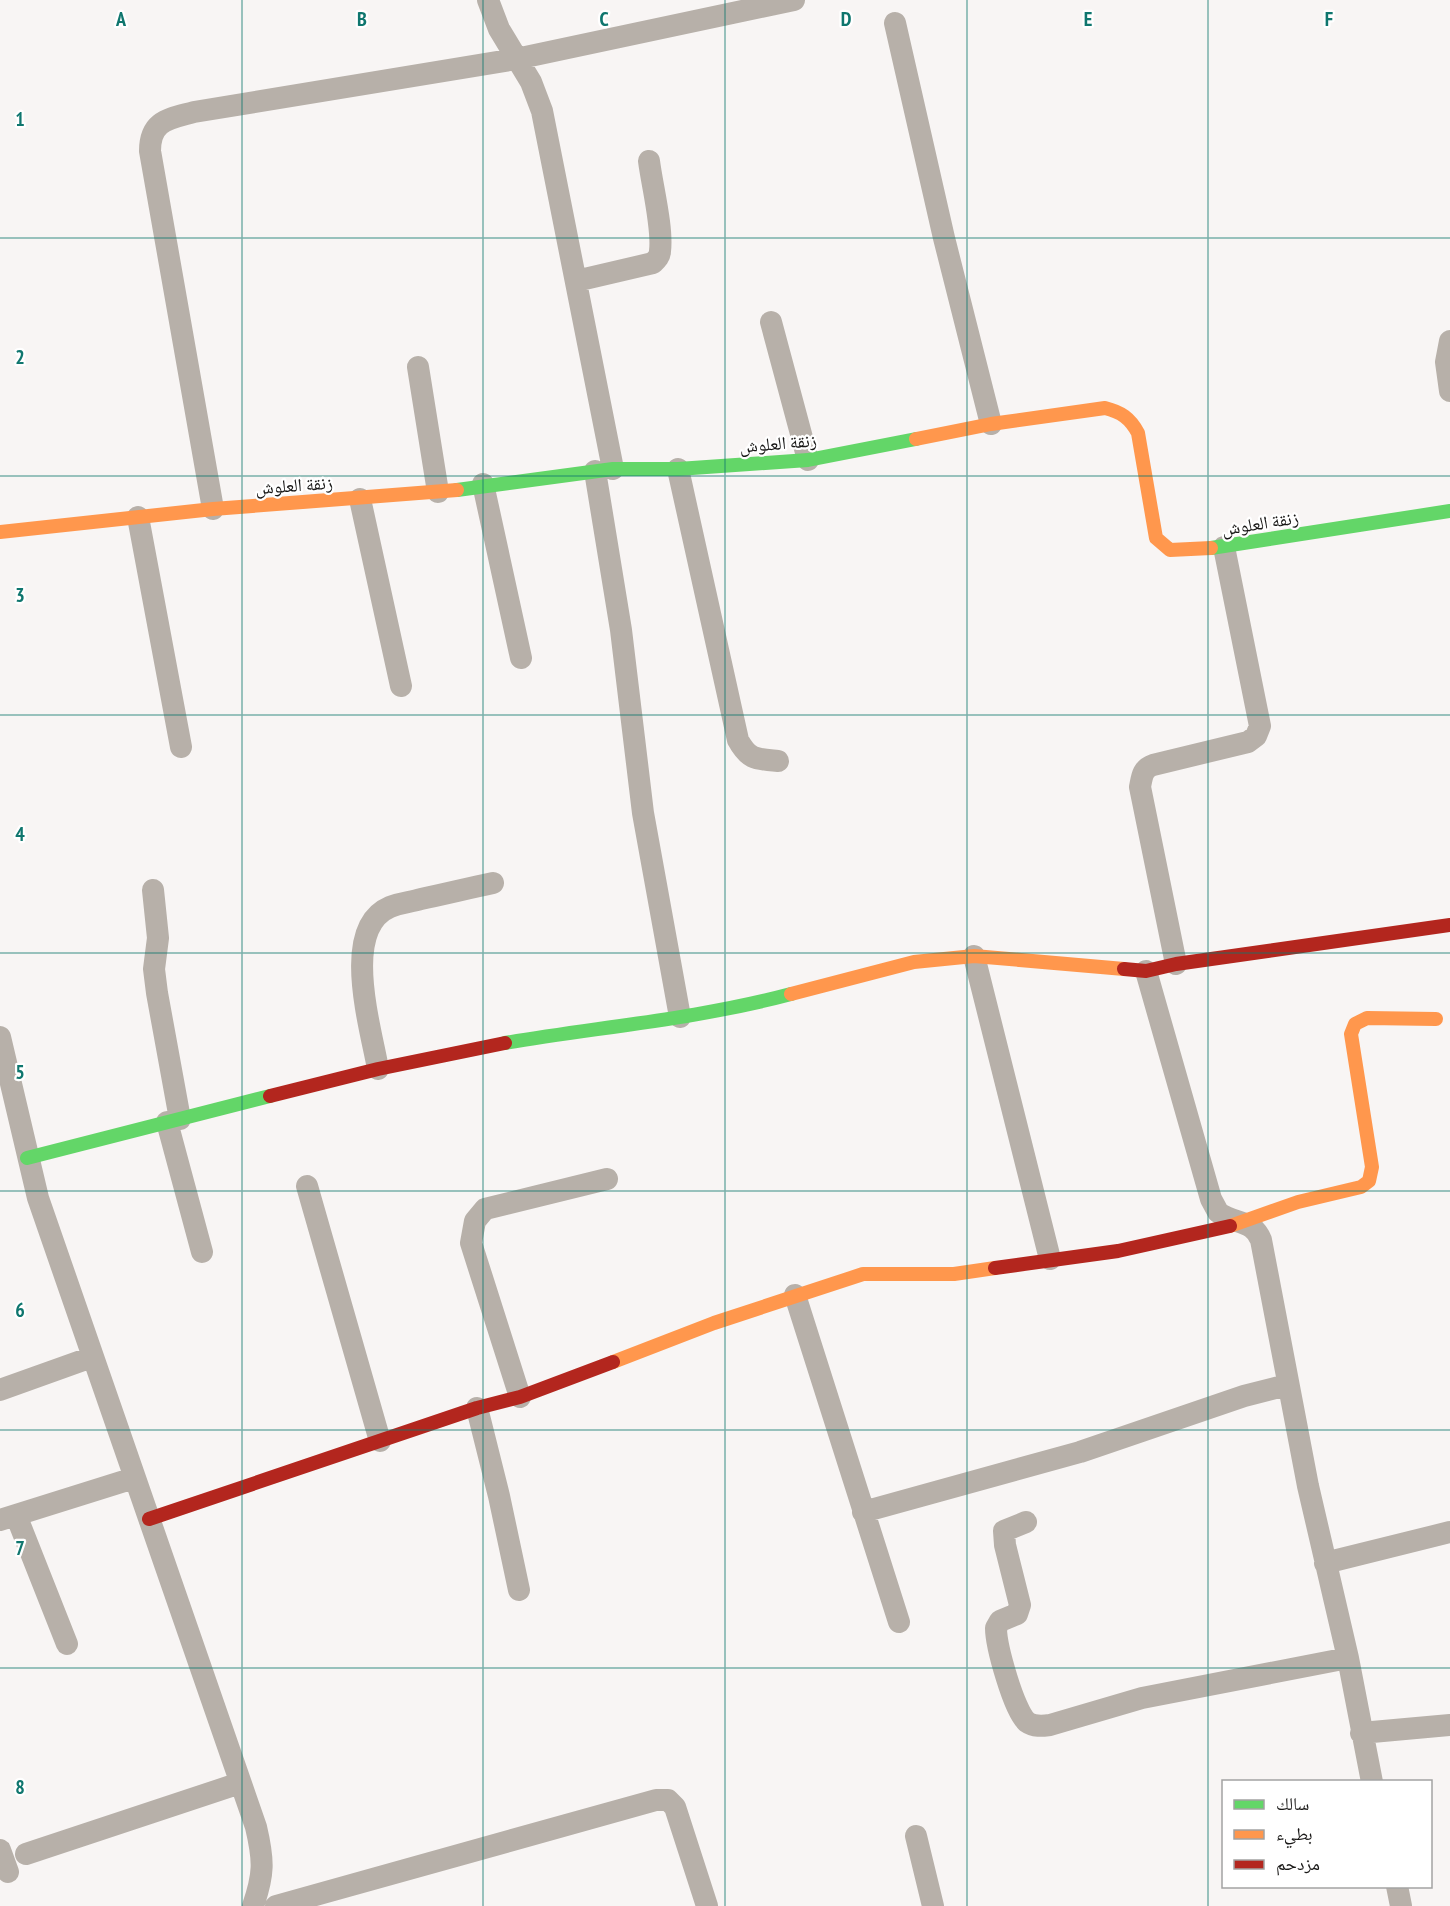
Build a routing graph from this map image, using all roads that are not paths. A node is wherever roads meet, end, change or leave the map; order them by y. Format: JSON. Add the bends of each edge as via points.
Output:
{"nodes":[{"id":1,"x":488,"y":0,"type":"edge"},
{"id":2,"x":794,"y":0,"type":"edge"},
{"id":3,"x":895,"y":22,"type":"dead end"},
{"id":4,"x":516,"y":59,"type":"junction"},
{"id":5,"x":649,"y":160,"type":"dead end"},
{"id":6,"x":576,"y":281,"type":"junction"},
{"id":7,"x":771,"y":322,"type":"dead end"},
{"id":8,"x":1450,"y":341,"type":"edge"},
{"id":9,"x":418,"y":367,"type":"dead end"},
{"id":10,"x":1450,"y":391,"type":"edge"},
{"id":11,"x":991,"y":424,"type":"junction"},
{"id":12,"x":808,"y":460,"type":"junction"},
{"id":13,"x":678,"y":469,"type":"junction"},
{"id":14,"x":604,"y":470,"type":"junction"},
{"id":15,"x":483,"y":484,"type":"junction"},
{"id":16,"x":438,"y":492,"type":"junction"},
{"id":17,"x":360,"y":499,"type":"junction"},
{"id":18,"x":213,"y":509,"type":"junction"},
{"id":19,"x":1450,"y":511,"type":"edge"},
{"id":20,"x":138,"y":517,"type":"junction"},
{"id":21,"x":0,"y":532,"type":"edge"},
{"id":22,"x":1224,"y":547,"type":"junction"},
{"id":23,"x":521,"y":658,"type":"dead end"},
{"id":24,"x":401,"y":686,"type":"dead end"},
{"id":25,"x":181,"y":747,"type":"dead end"},
{"id":26,"x":778,"y":760,"type":"dead end"},
{"id":27,"x":493,"y":883,"type":"dead end"},
{"id":28,"x":153,"y":890,"type":"dead end"},
{"id":29,"x":1450,"y":925,"type":"edge"},
{"id":30,"x":974,"y":956,"type":"junction"},
{"id":31,"x":1176,"y":964,"type":"junction"},
{"id":32,"x":1146,"y":971,"type":"junction"},
{"id":33,"x":680,"y":1017,"type":"junction"},
{"id":34,"x":1436,"y":1019,"type":"dead end"},
{"id":35,"x":0,"y":1037,"type":"edge"},
{"id":36,"x":378,"y":1069,"type":"junction"},
{"id":37,"x":173,"y":1120,"type":"junction"},
{"id":38,"x":27,"y":1158,"type":"junction"},
{"id":39,"x":607,"y":1179,"type":"dead end"},
{"id":40,"x":307,"y":1186,"type":"dead end"},
{"id":41,"x":1244,"y":1222,"type":"junction"},
{"id":42,"x":202,"y":1252,"type":"dead end"},
{"id":43,"x":1050,"y":1259,"type":"junction"},
{"id":44,"x":795,"y":1295,"type":"junction"},
{"id":45,"x":92,"y":1357,"type":"junction"},
{"id":46,"x":1287,"y":1385,"type":"junction"},
{"id":47,"x":0,"y":1390,"type":"edge"},
{"id":48,"x":520,"y":1397,"type":"junction"},
{"id":49,"x":477,"y":1408,"type":"junction"},
{"id":50,"x":380,"y":1441,"type":"junction"},
{"id":51,"x":134,"y":1478,"type":"junction"},
{"id":52,"x":864,"y":1512,"type":"junction"},
{"id":53,"x":8,"y":1517,"type":"edge"},
{"id":54,"x":149,"y":1519,"type":"junction"},
{"id":55,"x":1026,"y":1522,"type":"dead end"},
{"id":56,"x":1450,"y":1532,"type":"edge"},
{"id":57,"x":1325,"y":1563,"type":"junction"},
{"id":58,"x":519,"y":1590,"type":"dead end"},
{"id":59,"x":899,"y":1622,"type":"dead end"},
{"id":60,"x":67,"y":1644,"type":"dead end"},
{"id":61,"x":1348,"y":1658,"type":"junction"},
{"id":62,"x":1450,"y":1725,"type":"edge"},
{"id":63,"x":1361,"y":1733,"type":"junction"},
{"id":64,"x":1372,"y":1780,"type":"edge"},
{"id":65,"x":240,"y":1783,"type":"junction"},
{"id":66,"x":916,"y":1836,"type":"dead end"},
{"id":67,"x":0,"y":1850,"type":"edge"},
{"id":68,"x":26,"y":1854,"type":"dead end"},
{"id":69,"x":8,"y":1872,"type":"dead end"},
{"id":70,"x":1397,"y":1888,"type":"edge"},
{"id":71,"x":253,"y":1906,"type":"edge"},
{"id":72,"x":276,"y":1906,"type":"edge"},
{"id":73,"x":707,"y":1906,"type":"edge"},
{"id":74,"x":933,"y":1906,"type":"edge"},
{"id":75,"x":1401,"y":1906,"type":"edge"}],
"edges":[{"from":1,"to":4,"type":"street"},
{"from":2,"to":4,"type":"street"},
{"from":3,"to":11,"type":"street"},
{"from":4,"to":6,"type":"street","via":[[531,82],[542,111]]},
{"from":4,"to":18,"type":"street","via":[[194,112],[168,119],[156,127],[150,137],[150,151]]},
{"from":5,"to":6,"type":"street","via":[[661,252],[657,259]]},
{"from":6,"to":14,"type":"street"},
{"from":7,"to":12,"type":"street"},
{"from":8,"to":10,"type":"street","via":[[1446,362]]},
{"from":9,"to":16,"type":"street"},
{"from":11,"to":12,"type":"street","name":"زنقة العلوش"},
{"from":11,"to":22,"type":"street","name":"زنقة العلوش","via":[[1105,408],[1122,412],[1138,433],[1156,538],[1177,552]]},
{"from":12,"to":13,"type":"street","name":"زنقة العلوش"},
{"from":13,"to":14,"type":"street","name":"زنقة العلوش"},
{"from":13,"to":26,"type":"street","via":[[738,740],[746,754],[756,759]]},
{"from":14,"to":15,"type":"street","name":"زنقة العلوش"},
{"from":14,"to":33,"type":"street","via":[[643,813]]},
{"from":15,"to":16,"type":"street","name":"زنقة العلوش"},
{"from":15,"to":23,"type":"street"},
{"from":16,"to":17,"type":"street","name":"زنقة العلوش"},
{"from":17,"to":18,"type":"street","name":"زنقة العلوش"},
{"from":17,"to":24,"type":"street"},
{"from":18,"to":20,"type":"street","name":"زنقة العلوش"},
{"from":19,"to":22,"type":"street","name":"زنقة العلوش"},
{"from":20,"to":21,"type":"street","name":"زنقة العلوش"},
{"from":20,"to":25,"type":"street"},
{"from":22,"to":31,"type":"street","via":[[1260,726],[1248,742],[1146,767],[1142,775],[1140,787]]},
{"from":27,"to":36,"type":"street","via":[[389,907],[366,929],[362,966]]},
{"from":28,"to":37,"type":"street","via":[[158,938],[154,969]]},
{"from":29,"to":31,"type":"street"},
{"from":30,"to":32,"type":"street"},
{"from":30,"to":33,"type":"street","via":[[914,962],[745,1006]]},
{"from":30,"to":43,"type":"street"},
{"from":31,"to":32,"type":"street"},
{"from":32,"to":41,"type":"street","via":[[1211,1199],[1223,1216]]},
{"from":33,"to":36,"type":"street","via":[[486,1046]]},
{"from":34,"to":41,"type":"street","via":[[1367,1018],[1355,1024],[1351,1034],[1372,1167],[1369,1181]]},
{"from":35,"to":38,"type":"street"},
{"from":36,"to":37,"type":"street"},
{"from":37,"to":38,"type":"street"},
{"from":37,"to":42,"type":"street"},
{"from":38,"to":45,"type":"street"},
{"from":39,"to":48,"type":"street","via":[[484,1209],[475,1221],[471,1243]]},
{"from":40,"to":50,"type":"street"},
{"from":41,"to":43,"type":"street","via":[[1118,1251]]},
{"from":41,"to":46,"type":"street","via":[[1257,1230],[1261,1240]]},
{"from":43,"to":44,"type":"street","via":[[938,1275],[863,1274]]},
{"from":44,"to":48,"type":"street"},
{"from":44,"to":52,"type":"street"},
{"from":45,"to":47,"type":"street"},
{"from":45,"to":51,"type":"street"},
{"from":46,"to":52,"type":"street","via":[[1080,1452]]},
{"from":46,"to":57,"type":"street"},
{"from":48,"to":49,"type":"street"},
{"from":49,"to":50,"type":"street"},
{"from":49,"to":58,"type":"street"},
{"from":50,"to":54,"type":"street"},
{"from":51,"to":53,"type":"street"},
{"from":51,"to":54,"type":"street"},
{"from":52,"to":59,"type":"street"},
{"from":53,"to":60,"type":"street"},
{"from":54,"to":65,"type":"street"},
{"from":55,"to":61,"type":"street","via":[[1004,1531],[1020,1605],[1017,1614],[1000,1621],[996,1628],[1019,1713],[1028,1723],[1050,1725],[1142,1698]]},
{"from":56,"to":57,"type":"street"},
{"from":57,"to":61,"type":"street"},
{"from":61,"to":63,"type":"street"},
{"from":62,"to":63,"type":"street"},
{"from":63,"to":64,"type":"street"},
{"from":65,"to":68,"type":"street"},
{"from":65,"to":71,"type":"street","via":[[264,1859]]},
{"from":66,"to":74,"type":"street"},
{"from":67,"to":69,"type":"street"},
{"from":70,"to":75,"type":"street"},
{"from":72,"to":73,"type":"street","via":[[656,1800],[668,1800],[675,1807]]}]}
